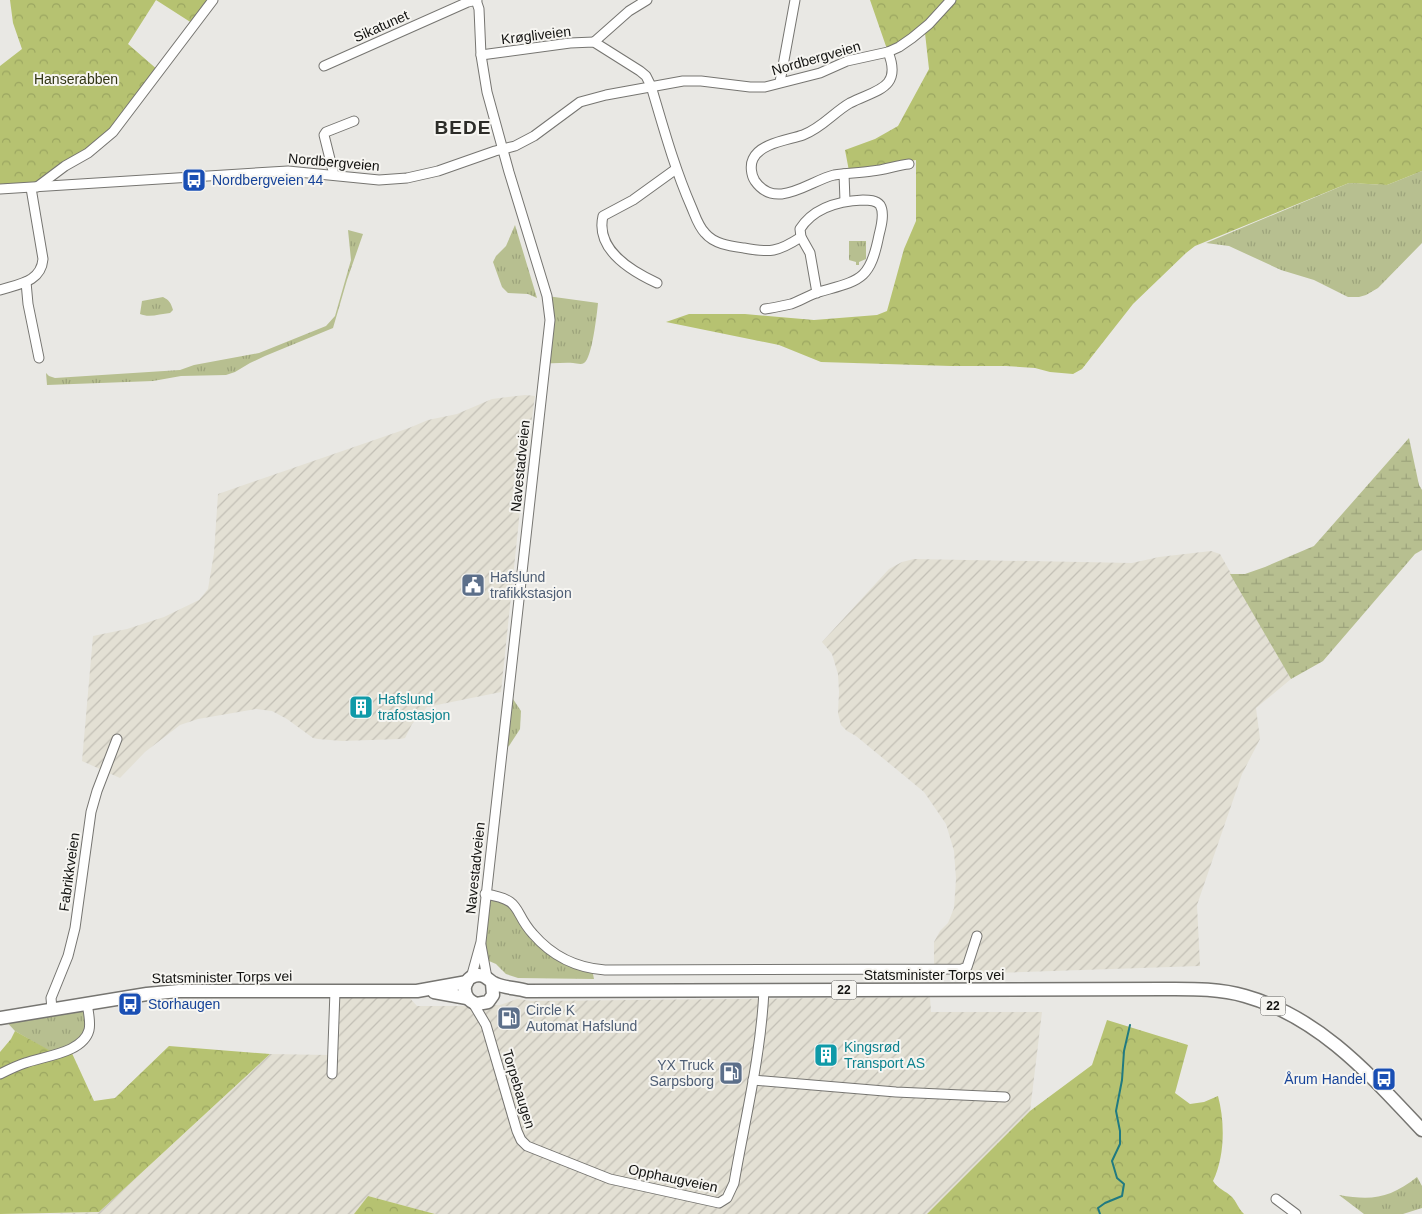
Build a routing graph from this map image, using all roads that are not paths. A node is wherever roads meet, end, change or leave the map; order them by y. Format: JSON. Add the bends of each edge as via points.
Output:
{"nodes":[{"id":1,"x":213,"y":0,"type":"edge"},
{"id":2,"x":476,"y":0,"type":"edge"},
{"id":3,"x":647,"y":0,"type":"edge"},
{"id":4,"x":795,"y":0,"type":"edge"},
{"id":5,"x":951,"y":0,"type":"edge"},
{"id":6,"x":594,"y":42,"type":"junction"},
{"id":7,"x":888,"y":52,"type":"junction"},
{"id":8,"x":481,"y":55,"type":"junction"},
{"id":9,"x":324,"y":66,"type":"dead end"},
{"id":10,"x":780,"y":82,"type":"junction"},
{"id":11,"x":651,"y":86,"type":"junction"},
{"id":12,"x":354,"y":121,"type":"dead end"},
{"id":13,"x":503,"y":149,"type":"junction"},
{"id":14,"x":909,"y":164,"type":"dead end"},
{"id":15,"x":676,"y":169,"type":"junction"},
{"id":16,"x":844,"y":174,"type":"junction"},
{"id":17,"x":334,"y":175,"type":"junction"},
{"id":18,"x":34,"y":188,"type":"junction"},
{"id":19,"x":0,"y":189,"type":"edge"},
{"id":20,"x":845,"y":201,"type":"junction"},
{"id":21,"x":801,"y":237,"type":"junction"},
{"id":22,"x":26,"y":282,"type":"junction"},
{"id":23,"x":657,"y":283,"type":"dead end"},
{"id":24,"x":0,"y":290,"type":"edge"},
{"id":25,"x":817,"y":293,"type":"junction"},
{"id":26,"x":765,"y":309,"type":"dead end"},
{"id":27,"x":39,"y":358,"type":"dead end"},
{"id":28,"x":117,"y":739,"type":"dead end"},
{"id":29,"x":486,"y":894,"type":"junction"},
{"id":30,"x":977,"y":936,"type":"dead end"},
{"id":31,"x":481,"y":942,"type":"junction"},
{"id":32,"x":469,"y":980,"type":"junction"},
{"id":33,"x":490,"y":980,"type":"junction"},
{"id":34,"x":416,"y":990,"type":"junction"},
{"id":35,"x":764,"y":990,"type":"junction"},
{"id":36,"x":336,"y":991,"type":"junction"},
{"id":37,"x":527,"y":991,"type":"junction"},
{"id":38,"x":470,"y":1000,"type":"junction"},
{"id":39,"x":489,"y":1000,"type":"junction"},
{"id":40,"x":87,"y":1003,"type":"junction"},
{"id":41,"x":52,"y":1009,"type":"junction"},
{"id":42,"x":0,"y":1018,"type":"edge"},
{"id":43,"x":486,"y":1025,"type":"junction"},
{"id":44,"x":0,"y":1074,"type":"edge"},
{"id":45,"x":332,"y":1074,"type":"dead end"},
{"id":46,"x":753,"y":1080,"type":"junction"},
{"id":47,"x":1005,"y":1097,"type":"dead end"},
{"id":48,"x":1422,"y":1130,"type":"edge"},
{"id":49,"x":527,"y":1146,"type":"joint"},
{"id":50,"x":1276,"y":1199,"type":"dead end"},
{"id":51,"x":1296,"y":1214,"type":"edge"}],
"edges":[{"from":1,"to":18,"type":"street","via":[[113,132],[94,149]]},
{"from":2,"to":8,"type":"street","name":"Navestadveien"},
{"from":2,"to":9,"type":"street","name":"Sikatunet"},
{"from":3,"to":6,"type":"street"},
{"from":4,"to":10,"type":"street"},
{"from":5,"to":7,"type":"street","name":"Nordbergveien","via":[[912,38]]},
{"from":6,"to":8,"type":"street","name":"Krøgliveien"},
{"from":6,"to":11,"type":"street","via":[[640,71]]},
{"from":7,"to":10,"type":"street","name":"Nordbergveien"},
{"from":7,"to":16,"type":"street","via":[[893,71],[885,86],[851,103],[810,132],[767,146],[753,158],[752,177],[758,185],[775,194],[792,192]]},
{"from":8,"to":13,"type":"street","name":"Navestadveien","via":[[487,92]]},
{"from":10,"to":11,"type":"street","name":"Nordbergveien","via":[[765,87],[701,81]]},
{"from":11,"to":13,"type":"street","name":"Nordbergveien","via":[[580,102],[525,142]]},
{"from":11,"to":15,"type":"street"},
{"from":12,"to":17,"type":"street","via":[[324,135]]},
{"from":13,"to":17,"type":"street","name":"Nordbergveien","via":[[407,178],[379,180]]},
{"from":13,"to":29,"type":"street","name":"Navestadveien","via":[[547,296],[550,320]]},
{"from":14,"to":16,"type":"street"},
{"from":15,"to":21,"type":"street","via":[[699,224],[711,239],[764,252]]},
{"from":15,"to":23,"type":"street","via":[[633,200],[603,216],[603,237],[618,259]]},
{"from":16,"to":20,"type":"street"},
{"from":17,"to":18,"type":"street","name":"Nordbergveien","via":[[288,171]]},
{"from":18,"to":19,"type":"street","name":"Nordbergveien"},
{"from":18,"to":22,"type":"street","via":[[43,259],[39,273]]},
{"from":20,"to":21,"type":"street","via":[[805,221],[800,228]]},
{"from":20,"to":25,"type":"street","via":[[870,200],[881,206],[883,213],[874,256],[859,279]]},
{"from":21,"to":25,"type":"street","via":[[810,253]]},
{"from":22,"to":24,"type":"street"},
{"from":22,"to":27,"type":"street"},
{"from":25,"to":26,"type":"street","via":[[790,304]]},
{"from":28,"to":41,"type":"street","name":"Fabrikkveien","via":[[91,812],[75,928],[65,965],[51,998]]},
{"from":29,"to":30,"type":"street","via":[[508,899],[532,934],[561,958],[585,968],[605,970],[962,968],[970,962]]},
{"from":29,"to":31,"type":"street","name":"Navestadveien"},
{"from":31,"to":32,"type":"street","name":"Navestadveien"},
{"from":31,"to":33,"type":"street","name":"Navestadveien"},
{"from":32,"to":33,"type":"highway","number":"22","via":[[479,975]]},
{"from":32,"to":34,"type":"highway","name":"Statsminister Torps vei","number":"22"},
{"from":32,"to":38,"type":"highway","via":[[465,990]]},
{"from":33,"to":37,"type":"highway","name":"Statsminister Torps vei","number":"22"},
{"from":33,"to":39,"type":"highway","via":[[494,991]]},
{"from":34,"to":36,"type":"highway","name":"Statsminister Torps vei","number":"22"},
{"from":34,"to":38,"type":"highway","name":"Statsminister Torps vei","number":"22"},
{"from":35,"to":37,"type":"highway","name":"Statsminister Torps vei","number":"22"},
{"from":35,"to":46,"type":"street","name":"Opphaugveien"},
{"from":35,"to":48,"type":"highway","name":"Statsminister Torps vei","number":"22","via":[[1162,989],[1211,990],[1244,995],[1296,1017],[1330,1039]]},
{"from":36,"to":40,"type":"highway","name":"Statsminister Torps vei","number":"22","via":[[179,991]]},
{"from":36,"to":45,"type":"street"},
{"from":37,"to":39,"type":"highway","name":"Statsminister Torps vei","number":"22"},
{"from":38,"to":39,"type":"highway","number":"22","via":[[481,1004]]},
{"from":38,"to":43,"type":"street"},
{"from":39,"to":43,"type":"street"},
{"from":40,"to":41,"type":"highway","name":"Statsminister Torps vei","number":"22"},
{"from":40,"to":44,"type":"street","via":[[90,1026],[86,1038],[56,1054]]},
{"from":41,"to":42,"type":"highway","name":"Statsminister Torps vei","number":"22"},
{"from":43,"to":49,"type":"street","name":"Torpebaugen","via":[[517,1131]]},
{"from":46,"to":47,"type":"street"},
{"from":46,"to":49,"type":"street","name":"Opphaugveien","via":[[734,1183],[727,1198],[719,1203],[610,1179]]},
{"from":50,"to":51,"type":"street"}]}
